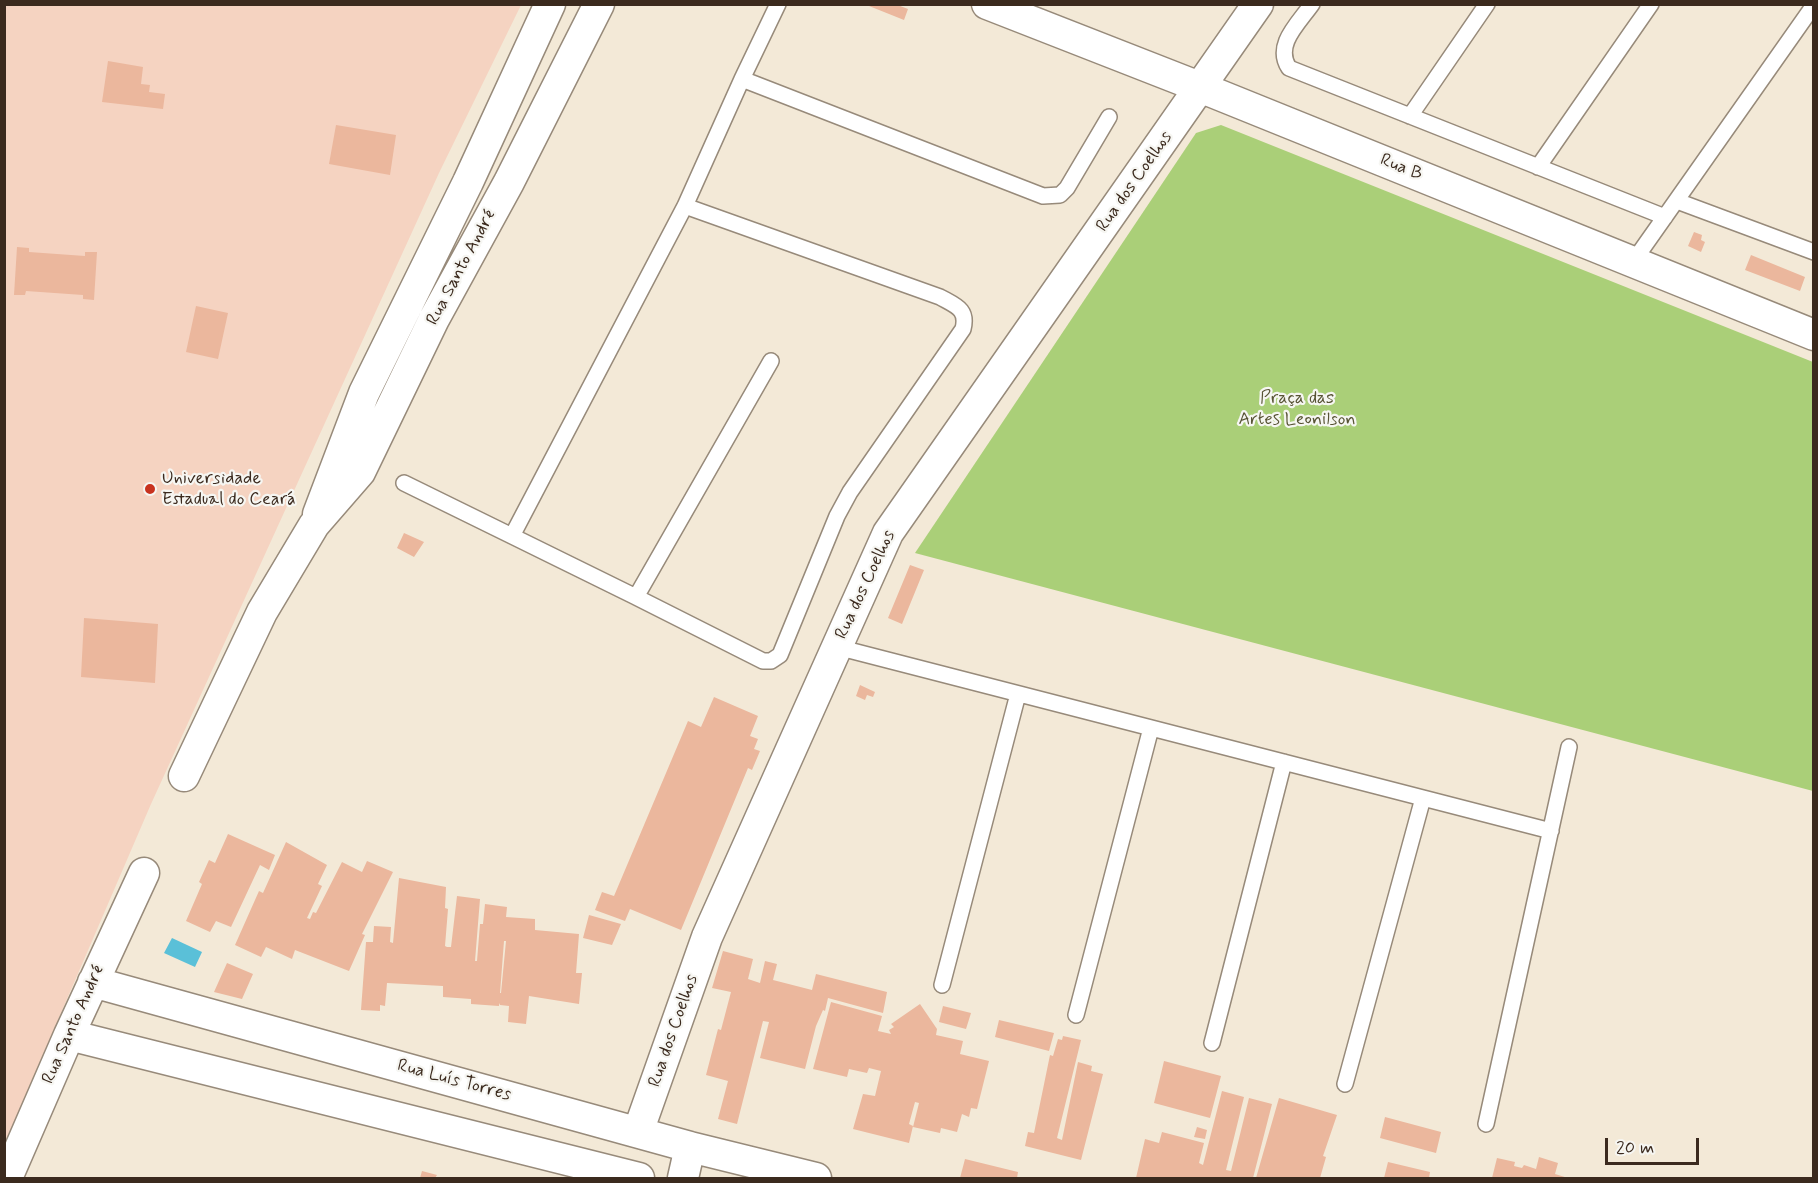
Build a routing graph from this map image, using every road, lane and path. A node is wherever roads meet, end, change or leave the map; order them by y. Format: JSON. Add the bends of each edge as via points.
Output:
{"nodes":[{"id":1,"x":550,"y":4,"type":"edge"},
{"id":2,"x":599,"y":4,"type":"edge"},
{"id":3,"x":778,"y":4,"type":"edge"},
{"id":4,"x":987,"y":4,"type":"edge"},
{"id":5,"x":1258,"y":4,"type":"edge"},
{"id":6,"x":1312,"y":4,"type":"edge"},
{"id":7,"x":1487,"y":4,"type":"edge"},
{"id":8,"x":1651,"y":4,"type":"edge"},
{"id":9,"x":1814,"y":5,"type":"edge"},
{"id":10,"x":742,"y":79,"type":"junction"},
{"id":11,"x":1202,"y":88,"type":"junction"},
{"id":12,"x":1410,"y":116,"type":"junction"},
{"id":13,"x":1109,"y":117,"type":"dead end"},
{"id":14,"x":1538,"y":167,"type":"junction"},
{"id":15,"x":1677,"y":201,"type":"junction"},
{"id":16,"x":685,"y":206,"type":"junction"},
{"id":17,"x":1665,"y":218,"type":"junction"},
{"id":18,"x":1814,"y":252,"type":"edge"},
{"id":19,"x":1634,"y":262,"type":"junction"},
{"id":20,"x":1814,"y":335,"type":"edge"},
{"id":21,"x":771,"y":361,"type":"dead end"},
{"id":22,"x":404,"y":483,"type":"dead end"},
{"id":23,"x":314,"y":525,"type":"junction"},
{"id":24,"x":512,"y":536,"type":"junction"},
{"id":25,"x":636,"y":597,"type":"junction"},
{"id":26,"x":837,"y":647,"type":"junction"},
{"id":27,"x":1018,"y":694,"type":"junction"},
{"id":28,"x":1151,"y":728,"type":"junction"},
{"id":29,"x":1569,"y":747,"type":"dead end"},
{"id":30,"x":1284,"y":762,"type":"junction"},
{"id":31,"x":184,"y":776,"type":"dead end"},
{"id":32,"x":1423,"y":798,"type":"junction"},
{"id":33,"x":1551,"y":831,"type":"junction"},
{"id":34,"x":144,"y":873,"type":"dead end"},
{"id":35,"x":93,"y":982,"type":"junction"},
{"id":36,"x":942,"y":985,"type":"dead end"},
{"id":37,"x":1076,"y":1015,"type":"dead end"},
{"id":38,"x":69,"y":1035,"type":"junction"},
{"id":39,"x":1212,"y":1043,"type":"dead end"},
{"id":40,"x":1345,"y":1084,"type":"dead end"},
{"id":41,"x":1486,"y":1124,"type":"dead end"},
{"id":42,"x":638,"y":1132,"type":"junction"},
{"id":43,"x":690,"y":1147,"type":"junction"},
{"id":44,"x":7,"y":1179,"type":"edge"},
{"id":45,"x":639,"y":1179,"type":"edge"},
{"id":46,"x":683,"y":1179,"type":"edge"},
{"id":47,"x":816,"y":1179,"type":"edge"}],
"edges":[{"from":1,"to":23,"type":"street","name":"Rua Santo André","via":[[364,393]]},
{"from":2,"to":23,"type":"street","name":"Rua Santo André","via":[[434,319],[360,472]]},
{"from":3,"to":10,"type":"lane"},
{"from":4,"to":11,"type":"street","name":"Rua B"},
{"from":5,"to":11,"type":"street","name":"Rua dos Coelhos"},
{"from":6,"to":12,"type":"lane","via":[[1283,46],[1283,59],[1289,68]]},
{"from":7,"to":12,"type":"lane"},
{"from":8,"to":14,"type":"lane"},
{"from":9,"to":15,"type":"lane"},
{"from":10,"to":13,"type":"lane","via":[[1051,197],[1067,188]]},
{"from":10,"to":16,"type":"lane"},
{"from":11,"to":19,"type":"street","name":"Rua B"},
{"from":11,"to":26,"type":"street","name":"Rua dos Coelhos","via":[[888,533]]},
{"from":12,"to":14,"type":"lane"},
{"from":14,"to":17,"type":"lane"},
{"from":15,"to":17,"type":"lane"},
{"from":15,"to":18,"type":"lane"},
{"from":16,"to":24,"type":"lane"},
{"from":16,"to":25,"type":"lane","via":[[940,297],[962,310],[966,318],[963,329],[850,492],[780,655],[763,661]]},
{"from":17,"to":19,"type":"lane"},
{"from":19,"to":20,"type":"street","name":"Rua B"},
{"from":21,"to":25,"type":"lane"},
{"from":22,"to":24,"type":"lane"},
{"from":23,"to":31,"type":"street","name":"Rua Santo André","via":[[262,612]]},
{"from":24,"to":25,"type":"lane"},
{"from":26,"to":27,"type":"lane"},
{"from":26,"to":42,"type":"street","name":"Rua dos Coelhos","via":[[707,937]]},
{"from":27,"to":28,"type":"lane"},
{"from":27,"to":36,"type":"lane"},
{"from":28,"to":30,"type":"lane"},
{"from":28,"to":37,"type":"lane"},
{"from":29,"to":33,"type":"lane"},
{"from":30,"to":32,"type":"lane"},
{"from":30,"to":39,"type":"lane"},
{"from":32,"to":33,"type":"lane"},
{"from":32,"to":40,"type":"lane"},
{"from":33,"to":41,"type":"lane"},
{"from":34,"to":35,"type":"street","name":"Rua Santo André"},
{"from":35,"to":38,"type":"street","name":"Rua Santo André"},
{"from":35,"to":42,"type":"street","name":"Rua Luís Torres"},
{"from":38,"to":44,"type":"street","name":"Rua Santo André"},
{"from":38,"to":45,"type":"street"},
{"from":42,"to":43,"type":"street","name":"Rua Luís Torres"},
{"from":43,"to":46,"type":"street"},
{"from":43,"to":47,"type":"street","name":"Rua Luís Torres"}]}
